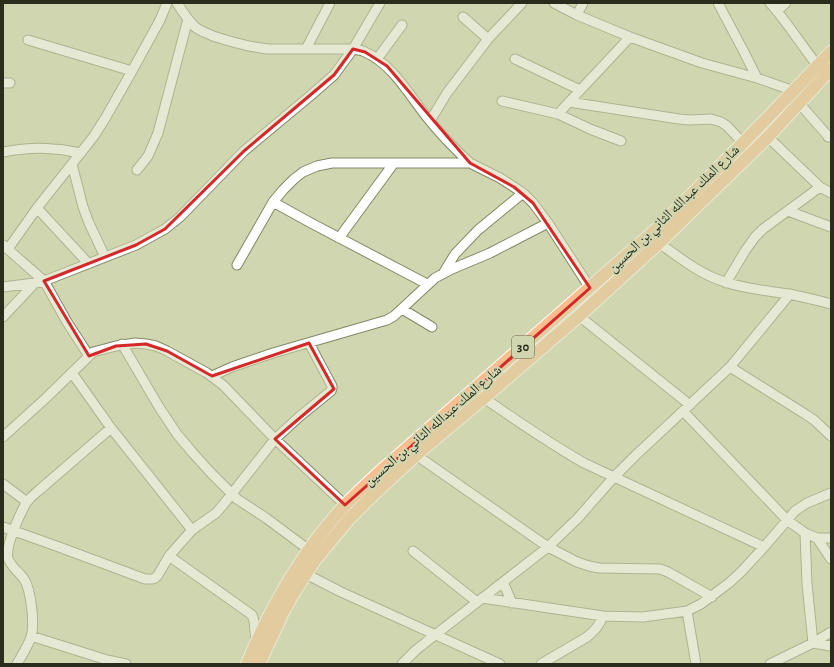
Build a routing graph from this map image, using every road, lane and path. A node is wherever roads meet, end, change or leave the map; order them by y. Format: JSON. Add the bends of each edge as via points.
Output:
{"nodes":[{"id":1,"x":167,"y":3,"type":"edge"},
{"id":2,"x":177,"y":3,"type":"edge"},
{"id":3,"x":330,"y":3,"type":"edge"},
{"id":4,"x":380,"y":3,"type":"edge"},
{"id":5,"x":522,"y":3,"type":"edge"},
{"id":6,"x":554,"y":3,"type":"edge"},
{"id":7,"x":583,"y":3,"type":"edge"},
{"id":8,"x":718,"y":3,"type":"edge"},
{"id":9,"x":770,"y":3,"type":"edge"},
{"id":10,"x":786,"y":3,"type":"edge"},
{"id":11,"x":777,"y":11,"type":"junction"},
{"id":12,"x":578,"y":15,"type":"junction"},
{"id":13,"x":463,"y":17,"type":"dead end"},
{"id":14,"x":188,"y":19,"type":"junction"},
{"id":15,"x":402,"y":25,"type":"dead end"},
{"id":16,"x":630,"y":37,"type":"junction"},
{"id":17,"x":488,"y":39,"type":"junction"},
{"id":18,"x":28,"y":40,"type":"dead end"},
{"id":19,"x":306,"y":49,"type":"junction"},
{"id":20,"x":353,"y":49,"type":"junction"},
{"id":21,"x":831,"y":52,"type":"edge"},
{"id":22,"x":377,"y":59,"type":"junction"},
{"id":23,"x":515,"y":59,"type":"dead end"},
{"id":24,"x":818,"y":66,"type":"junction"},
{"id":25,"x":831,"y":70,"type":"edge"},
{"id":26,"x":132,"y":71,"type":"junction"},
{"id":27,"x":757,"y":78,"type":"junction"},
{"id":28,"x":580,"y":90,"type":"junction"},
{"id":29,"x":794,"y":91,"type":"junction"},
{"id":30,"x":502,"y":102,"type":"dead end"},
{"id":31,"x":569,"y":102,"type":"junction"},
{"id":32,"x":799,"y":104,"type":"junction"},
{"id":33,"x":558,"y":114,"type":"junction"},
{"id":34,"x":430,"y":121,"type":"junction"},
{"id":35,"x":768,"y":137,"type":"junction"},
{"id":36,"x":831,"y":137,"type":"edge"},
{"id":37,"x":621,"y":141,"type":"dead end"},
{"id":38,"x":743,"y":143,"type":"junction"},
{"id":39,"x":3,"y":152,"type":"edge"},
{"id":40,"x":81,"y":153,"type":"junction"},
{"id":41,"x":394,"y":163,"type":"junction"},
{"id":42,"x":470,"y":163,"type":"junction"},
{"id":43,"x":72,"y":164,"type":"junction"},
{"id":44,"x":137,"y":170,"type":"dead end"},
{"id":45,"x":820,"y":187,"type":"junction"},
{"id":46,"x":522,"y":193,"type":"junction"},
{"id":47,"x":831,"y":193,"type":"edge"},
{"id":48,"x":273,"y":202,"type":"junction"},
{"id":49,"x":37,"y":208,"type":"junction"},
{"id":50,"x":788,"y":211,"type":"junction"},
{"id":51,"x":548,"y":223,"type":"junction"},
{"id":52,"x":831,"y":227,"type":"edge"},
{"id":53,"x":339,"y":238,"type":"junction"},
{"id":54,"x":659,"y":244,"type":"junction"},
{"id":55,"x":6,"y":247,"type":"edge"},
{"id":56,"x":105,"y":257,"type":"junction"},
{"id":57,"x":88,"y":263,"type":"junction"},
{"id":58,"x":237,"y":265,"type":"dead end"},
{"id":59,"x":444,"y":273,"type":"junction"},
{"id":60,"x":40,"y":282,"type":"junction"},
{"id":61,"x":726,"y":282,"type":"junction"},
{"id":62,"x":427,"y":284,"type":"junction"},
{"id":63,"x":3,"y":288,"type":"edge"},
{"id":64,"x":590,"y":288,"type":"junction"},
{"id":65,"x":790,"y":294,"type":"junction"},
{"id":66,"x":831,"y":304,"type":"edge"},
{"id":67,"x":402,"y":309,"type":"junction"},
{"id":68,"x":579,"y":316,"type":"junction"},
{"id":69,"x":3,"y":317,"type":"edge"},
{"id":70,"x":432,"y":327,"type":"dead end"},
{"id":71,"x":309,"y":343,"type":"junction"},
{"id":72,"x":122,"y":344,"type":"junction"},
{"id":73,"x":89,"y":356,"type":"junction"},
{"id":74,"x":730,"y":367,"type":"junction"},
{"id":75,"x":72,"y":373,"type":"junction"},
{"id":76,"x":212,"y":376,"type":"junction"},
{"id":77,"x":484,"y":398,"type":"junction"},
{"id":78,"x":457,"y":404,"type":"junction"},
{"id":79,"x":686,"y":408,"type":"junction"},
{"id":80,"x":447,"y":413,"type":"junction"},
{"id":81,"x":466,"y":414,"type":"junction"},
{"id":82,"x":456,"y":422,"type":"junction"},
{"id":83,"x":111,"y":428,"type":"junction"},
{"id":84,"x":3,"y":436,"type":"edge"},
{"id":85,"x":831,"y":436,"type":"edge"},
{"id":86,"x":275,"y":439,"type":"junction"},
{"id":87,"x":416,"y":455,"type":"junction"},
{"id":88,"x":614,"y":477,"type":"junction"},
{"id":89,"x":3,"y":484,"type":"edge"},
{"id":90,"x":831,"y":493,"type":"edge"},
{"id":91,"x":232,"y":495,"type":"junction"},
{"id":92,"x":27,"y":502,"type":"junction"},
{"id":93,"x":345,"y":505,"type":"junction"},
{"id":94,"x":787,"y":520,"type":"junction"},
{"id":95,"x":3,"y":527,"type":"edge"},
{"id":96,"x":192,"y":530,"type":"junction"},
{"id":97,"x":14,"y":531,"type":"junction"},
{"id":98,"x":805,"y":533,"type":"junction"},
{"id":99,"x":817,"y":538,"type":"junction"},
{"id":100,"x":831,"y":538,"type":"edge"},
{"id":101,"x":548,"y":547,"type":"junction"},
{"id":102,"x":764,"y":547,"type":"junction"},
{"id":103,"x":309,"y":550,"type":"junction"},
{"id":104,"x":413,"y":551,"type":"dead end"},
{"id":105,"x":169,"y":556,"type":"junction"},
{"id":106,"x":831,"y":559,"type":"edge"},
{"id":107,"x":306,"y":574,"type":"junction"},
{"id":108,"x":503,"y":582,"type":"junction"},
{"id":109,"x":712,"y":597,"type":"junction"},
{"id":110,"x":479,"y":600,"type":"junction"},
{"id":111,"x":512,"y":603,"type":"junction"},
{"id":112,"x":687,"y":611,"type":"junction"},
{"id":113,"x":603,"y":616,"type":"junction"},
{"id":114,"x":831,"y":632,"type":"edge"},
{"id":115,"x":435,"y":635,"type":"junction"},
{"id":116,"x":31,"y":636,"type":"junction"},
{"id":117,"x":256,"y":642,"type":"junction"},
{"id":118,"x":813,"y":643,"type":"junction"},
{"id":119,"x":831,"y":646,"type":"edge"},
{"id":120,"x":17,"y":664,"type":"edge"},
{"id":121,"x":126,"y":664,"type":"edge"},
{"id":122,"x":247,"y":664,"type":"edge"},
{"id":123,"x":259,"y":664,"type":"edge"},
{"id":124,"x":402,"y":664,"type":"edge"},
{"id":125,"x":500,"y":664,"type":"edge"},
{"id":126,"x":541,"y":664,"type":"edge"},
{"id":127,"x":696,"y":664,"type":"edge"},
{"id":128,"x":770,"y":664,"type":"edge"}],
"edges":[{"from":1,"to":26,"type":"street"},
{"from":2,"to":14,"type":"street"},
{"from":3,"to":19,"type":"street"},
{"from":4,"to":20,"type":"street"},
{"from":5,"to":17,"type":"street"},
{"from":6,"to":12,"type":"street"},
{"from":7,"to":12,"type":"street"},
{"from":8,"to":27,"type":"street"},
{"from":9,"to":11,"type":"street"},
{"from":10,"to":11,"type":"street"},
{"from":11,"to":24,"type":"street"},
{"from":12,"to":16,"type":"street"},
{"from":13,"to":17,"type":"street"},
{"from":14,"to":19,"type":"street","via":[[204,32],[255,48]]},
{"from":14,"to":44,"type":"street","via":[[158,133],[148,156]]},
{"from":15,"to":22,"type":"street"},
{"from":16,"to":27,"type":"street","via":[[702,63]]},
{"from":16,"to":28,"type":"street"},
{"from":17,"to":34,"type":"street","via":[[447,93]]},
{"from":18,"to":26,"type":"street"},
{"from":19,"to":20,"type":"street"},
{"from":20,"to":22,"type":"street"},
{"from":20,"to":56,"type":"street","via":[[334,75],[244,151],[180,217],[165,229],[136,245]]},
{"from":21,"to":24,"type":"main road","name":"شارع الملك عبدالله الثاني بن الحسين","number":"30"},
{"from":22,"to":34,"type":"street","via":[[387,66]]},
{"from":23,"to":28,"type":"street"},
{"from":24,"to":29,"type":"main road","name":"شارع الملك عبدالله الثاني بن الحسين","number":"30"},
{"from":25,"to":32,"type":"main road","name":"شارع الملك عبدالله الثاني بن الحسين","number":"30"},
{"from":26,"to":40,"type":"street","via":[[106,117]]},
{"from":27,"to":29,"type":"street"},
{"from":28,"to":31,"type":"street"},
{"from":29,"to":38,"type":"main road","name":"شارع الملك عبدالله الثاني بن الحسين","number":"30"},
{"from":30,"to":33,"type":"street"},
{"from":31,"to":33,"type":"street"},
{"from":31,"to":38,"type":"street","via":[[679,119],[711,119],[727,126]]},
{"from":32,"to":35,"type":"main road","name":"شارع الملك عبدالله الثاني بن الحسين","number":"30"},
{"from":32,"to":36,"type":"street","via":[[828,137]]},
{"from":33,"to":37,"type":"street"},
{"from":34,"to":42,"type":"street"},
{"from":35,"to":45,"type":"street"},
{"from":35,"to":54,"type":"main road","name":"شارع الملك عبدالله الثاني بن الحسين","number":"30"},
{"from":38,"to":64,"type":"main road","name":"شارع الملك عبدالله الثاني بن الحسين","number":"30","via":[[661,226]]},
{"from":39,"to":40,"type":"street","via":[[45,148]]},
{"from":40,"to":43,"type":"street"},
{"from":41,"to":42,"type":"street"},
{"from":41,"to":48,"type":"street","via":[[332,163],[316,166],[302,172]]},
{"from":41,"to":53,"type":"street"},
{"from":42,"to":46,"type":"street"},
{"from":43,"to":49,"type":"street"},
{"from":43,"to":56,"type":"street","via":[[89,223]]},
{"from":45,"to":47,"type":"street"},
{"from":45,"to":50,"type":"street"},
{"from":46,"to":51,"type":"street"},
{"from":46,"to":59,"type":"street","via":[[478,230],[455,254]]},
{"from":48,"to":53,"type":"street"},
{"from":48,"to":58,"type":"street"},
{"from":49,"to":55,"type":"street"},
{"from":49,"to":57,"type":"street"},
{"from":50,"to":52,"type":"street"},
{"from":50,"to":61,"type":"street","via":[[755,237]]},
{"from":51,"to":59,"type":"street"},
{"from":51,"to":64,"type":"street"},
{"from":53,"to":62,"type":"street"},
{"from":54,"to":61,"type":"street","via":[[699,270]]},
{"from":54,"to":68,"type":"main road","name":"شارع الملك عبدالله الثاني بن الحسين","number":"30"},
{"from":55,"to":60,"type":"street"},
{"from":56,"to":57,"type":"street"},
{"from":57,"to":60,"type":"street"},
{"from":59,"to":62,"type":"street"},
{"from":60,"to":63,"type":"street"},
{"from":60,"to":69,"type":"street"},
{"from":60,"to":73,"type":"street"},
{"from":61,"to":65,"type":"street"},
{"from":62,"to":67,"type":"street"},
{"from":64,"to":78,"type":"main road","name":"شارع الملك عبدالله الثاني بن الحسين","number":"30"},
{"from":65,"to":66,"type":"street"},
{"from":65,"to":74,"type":"street"},
{"from":67,"to":70,"type":"street"},
{"from":67,"to":71,"type":"street","via":[[388,320]]},
{"from":68,"to":77,"type":"main road","name":"شارع الملك عبدالله الثاني بن الحسين","number":"30"},
{"from":68,"to":79,"type":"street"},
{"from":71,"to":76,"type":"street","via":[[232,367]]},
{"from":71,"to":86,"type":"street","via":[[332,390]]},
{"from":72,"to":73,"type":"street","via":[[94,352]]},
{"from":72,"to":76,"type":"street","via":[[156,346]]},
{"from":72,"to":91,"type":"street","via":[[177,434]]},
{"from":73,"to":75,"type":"street"},
{"from":74,"to":79,"type":"street"},
{"from":74,"to":85,"type":"street","via":[[814,420]]},
{"from":75,"to":83,"type":"street"},
{"from":75,"to":84,"type":"street"},
{"from":76,"to":86,"type":"street"},
{"from":77,"to":81,"type":"main road","name":"شارع الملك عبدالله الثاني بن الحسين","number":"30"},
{"from":77,"to":88,"type":"street","via":[[568,454]]},
{"from":78,"to":80,"type":"main road","name":"شارع الملك عبدالله الثاني بن الحسين","number":"30"},
{"from":78,"to":81,"type":"main road"},
{"from":79,"to":88,"type":"street"},
{"from":79,"to":94,"type":"street"},
{"from":80,"to":82,"type":"main road"},
{"from":80,"to":93,"type":"main road","name":"شارع الملك عبدالله الثاني بن الحسين","number":"30"},
{"from":81,"to":82,"type":"main road","name":"شارع الملك عبدالله الثاني بن الحسين","number":"30"},
{"from":82,"to":87,"type":"main road","name":"شارع الملك عبدالله الثاني بن الحسين","number":"30"},
{"from":83,"to":92,"type":"street"},
{"from":83,"to":96,"type":"street"},
{"from":86,"to":91,"type":"street"},
{"from":86,"to":93,"type":"street"},
{"from":87,"to":101,"type":"street"},
{"from":87,"to":107,"type":"main road","name":"شارع الملك عبدالله الثاني بن الحسين","number":"30","via":[[349,519]]},
{"from":88,"to":101,"type":"street"},
{"from":88,"to":102,"type":"street"},
{"from":89,"to":92,"type":"street"},
{"from":90,"to":94,"type":"street","via":[[801,506]]},
{"from":91,"to":96,"type":"street","via":[[216,513]]},
{"from":91,"to":103,"type":"street"},
{"from":92,"to":97,"type":"street"},
{"from":93,"to":103,"type":"main road","name":"شارع الملك عبدالله الثاني بن الحسين","number":"30"},
{"from":94,"to":98,"type":"street"},
{"from":94,"to":102,"type":"street"},
{"from":95,"to":97,"type":"street"},
{"from":96,"to":105,"type":"street"},
{"from":97,"to":105,"type":"street","via":[[145,579],[155,578]]},
{"from":97,"to":116,"type":"street","via":[[7,552],[8,559],[29,588],[32,608]]},
{"from":98,"to":99,"type":"street"},
{"from":98,"to":118,"type":"street"},
{"from":99,"to":100,"type":"street"},
{"from":99,"to":106,"type":"street"},
{"from":101,"to":108,"type":"street"},
{"from":101,"to":109,"type":"street","via":[[578,562],[599,568],[660,569]]},
{"from":102,"to":109,"type":"street","via":[[730,583]]},
{"from":103,"to":117,"type":"main road","name":"شارع الملك عبدالله الثاني بن الحسين","number":"30","via":[[281,593]]},
{"from":104,"to":110,"type":"street"},
{"from":105,"to":117,"type":"street","via":[[252,616]]},
{"from":107,"to":115,"type":"street"},
{"from":107,"to":123,"type":"main road","name":"شارع الملك عبدالله الثاني بن الحسين","number":"30","via":[[284,610]]},
{"from":108,"to":110,"type":"street"},
{"from":108,"to":111,"type":"street"},
{"from":109,"to":112,"type":"street"},
{"from":110,"to":111,"type":"street"},
{"from":110,"to":115,"type":"street"},
{"from":111,"to":113,"type":"street"},
{"from":112,"to":113,"type":"street","via":[[643,617]]},
{"from":112,"to":127,"type":"street"},
{"from":113,"to":126,"type":"street","via":[[594,632]]},
{"from":114,"to":118,"type":"street"},
{"from":115,"to":124,"type":"street"},
{"from":115,"to":125,"type":"street"},
{"from":116,"to":120,"type":"street"},
{"from":116,"to":121,"type":"street"},
{"from":117,"to":122,"type":"main road","name":"شارع الملك عبدالله الثاني بن الحسين","number":"30"},
{"from":118,"to":119,"type":"street"},
{"from":118,"to":128,"type":"street"}]}
